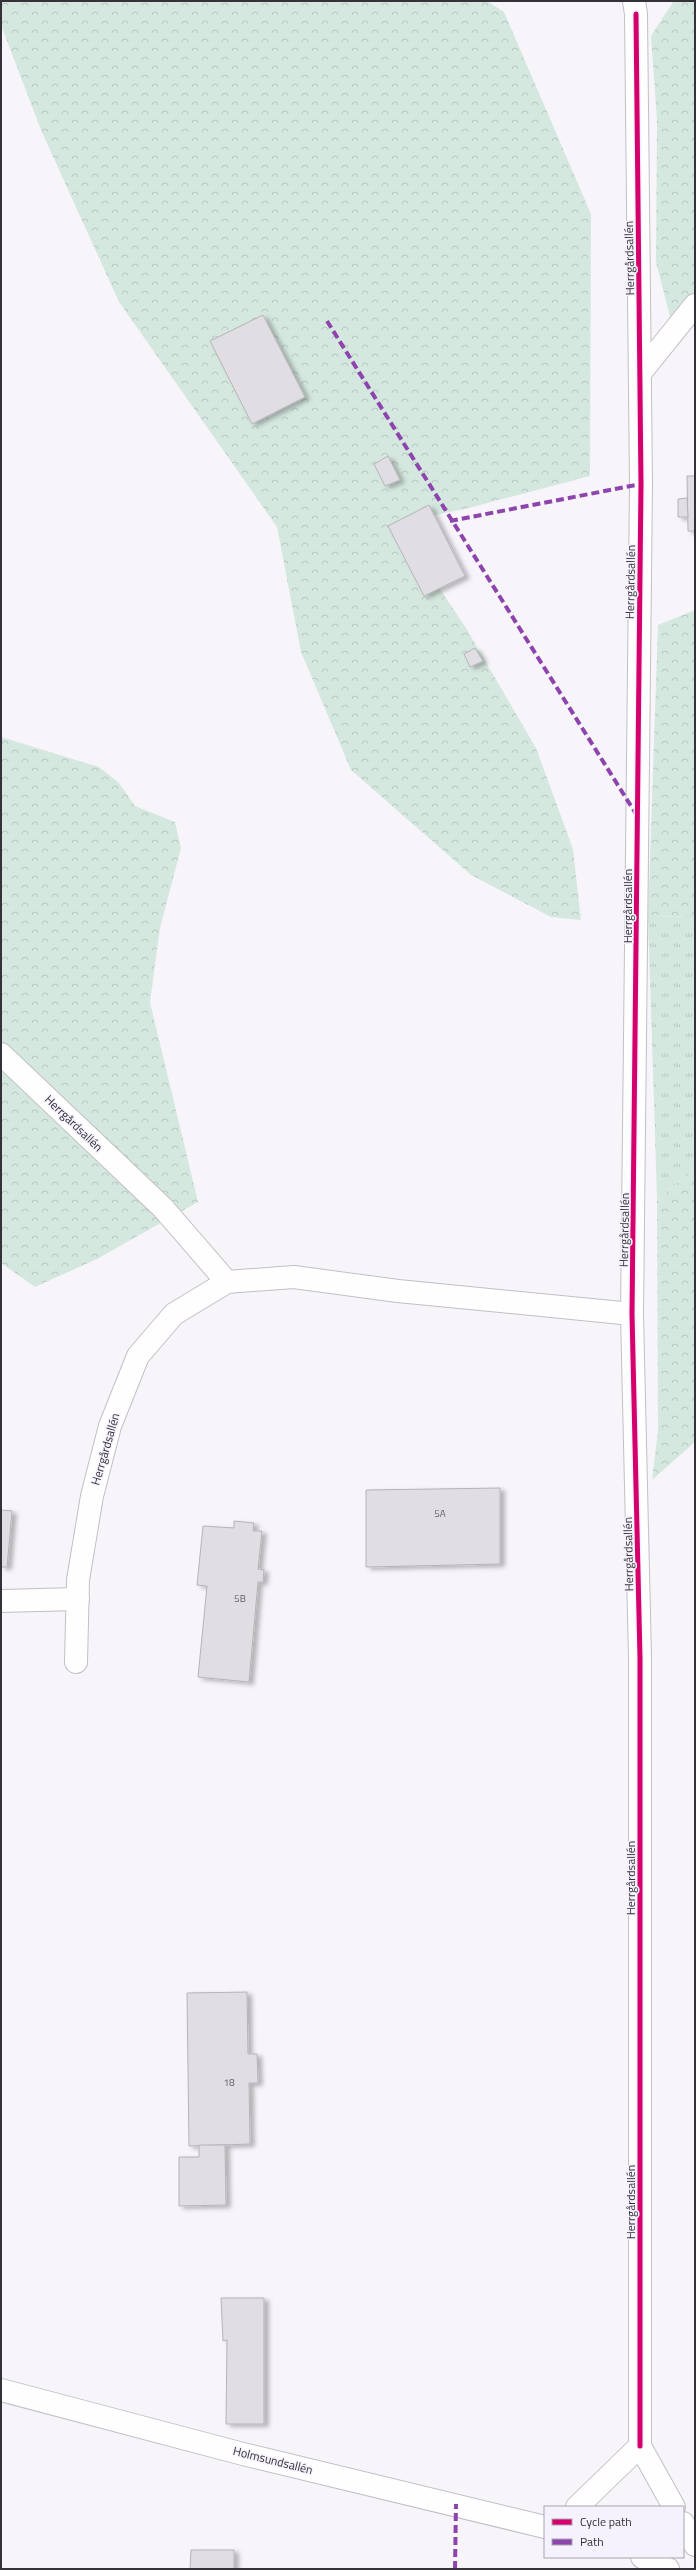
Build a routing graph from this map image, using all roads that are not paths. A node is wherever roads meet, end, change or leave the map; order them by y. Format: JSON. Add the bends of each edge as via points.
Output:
{"nodes":[{"id":1,"x":635,"y":7,"type":"edge"},
{"id":2,"x":695,"y":305,"type":"edge"},
{"id":3,"x":641,"y":372,"type":"junction"},
{"id":4,"x":1,"y":1054,"type":"edge"},
{"id":5,"x":226,"y":1282,"type":"junction"},
{"id":6,"x":632,"y":1314,"type":"junction"},
{"id":7,"x":78,"y":1599,"type":"junction"},
{"id":8,"x":1,"y":1600,"type":"edge"},
{"id":9,"x":76,"y":1662,"type":"dead end"},
{"id":10,"x":1,"y":2390,"type":"edge"},
{"id":11,"x":640,"y":2446,"type":"junction"},
{"id":12,"x":578,"y":2506,"type":"edge"},
{"id":13,"x":673,"y":2506,"type":"edge"},
{"id":14,"x":684,"y":2525,"type":"edge"},
{"id":15,"x":544,"y":2527,"type":"edge"},
{"id":16,"x":695,"y":2545,"type":"edge"},
{"id":17,"x":644,"y":2558,"type":"edge"},
{"id":18,"x":668,"y":2569,"type":"edge"}],
"edges":[{"from":1,"to":3,"type":"street","name":"Herrgårdsallén"},
{"from":2,"to":3,"type":"street"},
{"from":3,"to":6,"type":"street","name":"Herrgårdsallén"},
{"from":4,"to":5,"type":"street","name":"Herrgårdsallén","via":[[163,1208]]},
{"from":5,"to":6,"type":"street","name":"Herrgårdsallén","via":[[294,1276],[398,1291]]},
{"from":5,"to":7,"type":"street","name":"Herrgårdsallén","via":[[174,1314],[138,1356],[110,1426],[92,1496]]},
{"from":6,"to":11,"type":"street","name":"Herrgårdsallén","via":[[640,1658]]},
{"from":7,"to":8,"type":"street"},
{"from":7,"to":9,"type":"street","name":"Herrgårdsallén"},
{"from":10,"to":15,"type":"street","name":"Holmsundsallén","via":[[243,2454]]},
{"from":11,"to":12,"type":"street"},
{"from":11,"to":13,"type":"street"},
{"from":14,"to":16,"type":"street"},
{"from":17,"to":18,"type":"street"}]}
